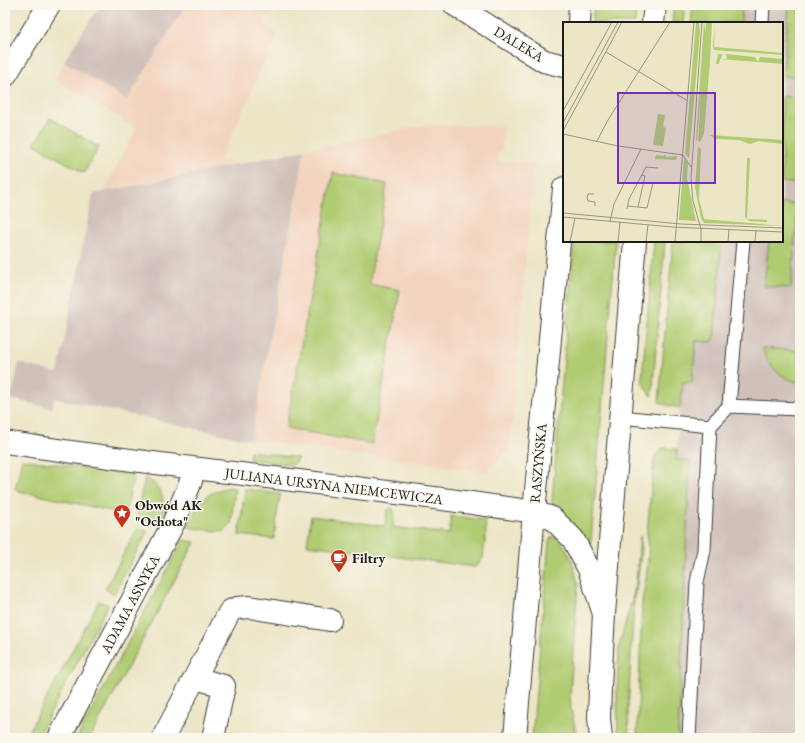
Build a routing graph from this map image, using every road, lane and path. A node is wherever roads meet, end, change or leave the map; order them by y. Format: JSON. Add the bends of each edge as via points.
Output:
{"nodes":[{"id":1,"x":49,"y":5,"type":"edge"},
{"id":2,"x":455,"y":5,"type":"edge"},
{"id":3,"x":580,"y":5,"type":"edge"},
{"id":4,"x":655,"y":5,"type":"edge"},
{"id":5,"x":763,"y":5,"type":"edge"},
{"id":6,"x":579,"y":22,"type":"edge"},
{"id":7,"x":653,"y":22,"type":"edge"},
{"id":8,"x":762,"y":22,"type":"edge"},
{"id":9,"x":563,"y":66,"type":"edge"},
{"id":10,"x":5,"y":76,"type":"edge"},
{"id":11,"x":563,"y":199,"type":"edge"},
{"id":12,"x":635,"y":242,"type":"edge"},
{"id":13,"x":743,"y":242,"type":"edge"},
{"id":14,"x":729,"y":406,"type":"junction"},
{"id":15,"x":800,"y":409,"type":"edge"},
{"id":16,"x":620,"y":417,"type":"junction"},
{"id":17,"x":710,"y":426,"type":"junction"},
{"id":18,"x":5,"y":442,"type":"edge"},
{"id":19,"x":192,"y":468,"type":"junction"},
{"id":20,"x":534,"y":512,"type":"junction"},
{"id":21,"x":604,"y":614,"type":"junction"},
{"id":22,"x":330,"y":620,"type":"dead end"},
{"id":23,"x":195,"y":678,"type":"junction"},
{"id":24,"x":59,"y":738,"type":"edge"},
{"id":25,"x":163,"y":738,"type":"edge"},
{"id":26,"x":213,"y":738,"type":"edge"},
{"id":27,"x":514,"y":738,"type":"edge"},
{"id":28,"x":601,"y":738,"type":"edge"},
{"id":29,"x":690,"y":738,"type":"edge"}],
"edges":[{"from":1,"to":10,"type":"street"},
{"from":2,"to":9,"type":"street","name":"DALEKA","via":[[544,61]]},
{"from":3,"to":6,"type":"street"},
{"from":4,"to":7,"type":"street"},
{"from":5,"to":8,"type":"lane"},
{"from":11,"to":20,"type":"street","name":"RASZYŃSKA"},
{"from":12,"to":16,"type":"street"},
{"from":13,"to":14,"type":"lane"},
{"from":14,"to":15,"type":"lane"},
{"from":14,"to":17,"type":"lane"},
{"from":16,"to":17,"type":"lane"},
{"from":16,"to":21,"type":"street"},
{"from":17,"to":29,"type":"lane","via":[[704,550],[697,582]]},
{"from":18,"to":19,"type":"street","name":"JULIANA URSYNA NIEMCEWICZA"},
{"from":19,"to":20,"type":"street","name":"JULIANA URSYNA NIEMCEWICZA"},
{"from":19,"to":24,"type":"street","name":"ADAMA ASNYKA","via":[[191,481],[173,524]]},
{"from":20,"to":21,"type":"street","name":"JULIANA URSYNA NIEMCEWICZA","via":[[552,518],[572,539],[589,568]]},
{"from":20,"to":27,"type":"street","name":"RASZYŃSKA"},
{"from":21,"to":28,"type":"street","via":[[599,718]]},
{"from":22,"to":23,"type":"street","via":[[249,607],[230,611]]},
{"from":23,"to":25,"type":"street"},
{"from":23,"to":26,"type":"street","via":[[224,686]]}]}
